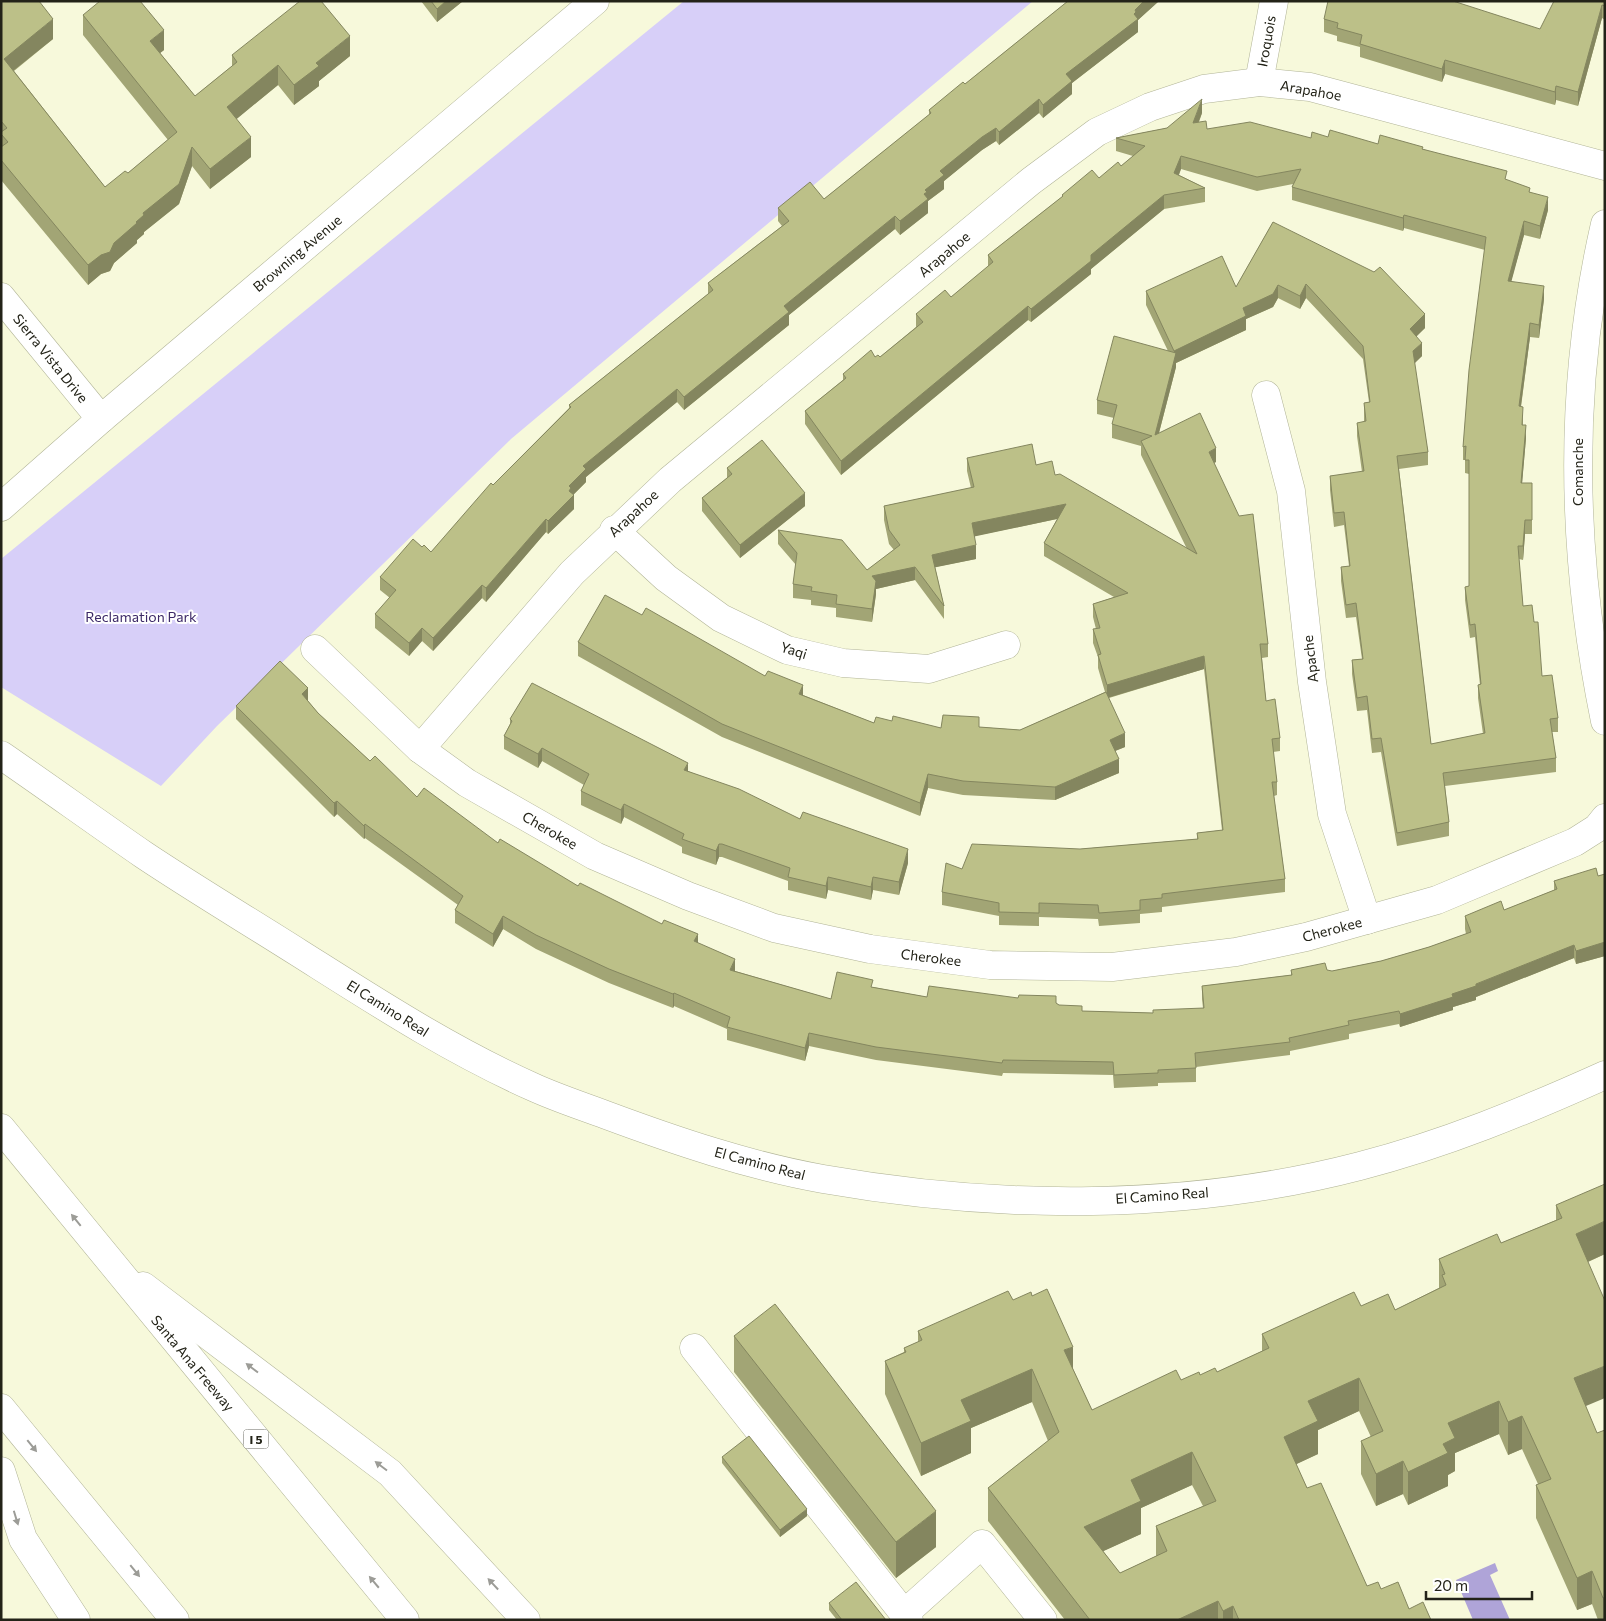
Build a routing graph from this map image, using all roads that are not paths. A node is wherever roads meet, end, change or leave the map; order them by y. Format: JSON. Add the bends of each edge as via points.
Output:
{"nodes":[{"id":1,"x":595,"y":1,"type":"edge"},
{"id":2,"x":1274,"y":1,"type":"edge"},
{"id":3,"x":1260,"y":82,"type":"junction"},
{"id":4,"x":1605,"y":166,"type":"edge"},
{"id":5,"x":1605,"y":224,"type":"edge"},
{"id":6,"x":1,"y":297,"type":"edge"},
{"id":7,"x":1266,"y":395,"type":"dead end"},
{"id":8,"x":101,"y":419,"type":"junction"},
{"id":9,"x":1,"y":507,"type":"edge"},
{"id":10,"x":614,"y":530,"type":"junction"},
{"id":11,"x":1593,"y":567,"type":"edge"},
{"id":12,"x":1006,"y":645,"type":"dead end"},
{"id":13,"x":314,"y":650,"type":"dead end"},
{"id":14,"x":1605,"y":721,"type":"edge"},
{"id":15,"x":420,"y":749,"type":"junction"},
{"id":16,"x":1,"y":755,"type":"edge"},
{"id":17,"x":1605,"y":818,"type":"edge"},
{"id":18,"x":1367,"y":920,"type":"junction"},
{"id":19,"x":1605,"y":1075,"type":"edge"},
{"id":20,"x":1,"y":1128,"type":"edge"},
{"id":21,"x":106,"y":1258,"type":"junction"},
{"id":22,"x":694,"y":1348,"type":"dead end"},
{"id":23,"x":1,"y":1408,"type":"edge"},
{"id":24,"x":1,"y":1471,"type":"edge"},
{"id":25,"x":906,"y":1617,"type":"edge"},
{"id":26,"x":76,"y":1620,"type":"edge"},
{"id":27,"x":175,"y":1620,"type":"edge"},
{"id":28,"x":405,"y":1620,"type":"edge"},
{"id":29,"x":526,"y":1620,"type":"edge"},
{"id":30,"x":1043,"y":1620,"type":"edge"}],
"edges":[{"from":1,"to":8,"type":"main road","name":"Browning Avenue"},
{"from":2,"to":3,"type":"main road","name":"Iroquois"},
{"from":3,"to":4,"type":"main road","name":"Arapahoe","via":[[1310,87]]},
{"from":3,"to":10,"type":"main road","name":"Arapahoe","via":[[1204,89],[1150,107],[1097,132],[1031,181]]},
{"from":5,"to":11,"type":"main road","name":"Comanche","via":[[1588,314],[1577,436],[1577,503]]},
{"from":6,"to":8,"type":"main road","name":"Sierra Vista Drive"},
{"from":7,"to":18,"type":"main road","name":"Apache","via":[[1291,490],[1312,682],[1332,814]]},
{"from":8,"to":9,"type":"main road","name":"Browning Avenue"},
{"from":10,"to":12,"type":"main road","name":"Yaqi","via":[[666,578],[721,618],[787,650],[843,663],[929,669]]},
{"from":10,"to":15,"type":"main road","name":"Arapahoe","via":[[572,573]]},
{"from":11,"to":14,"type":"main road","name":"Comanche","via":[[1586,615]]},
{"from":13,"to":15,"type":"main road","name":"Cherokee"},
{"from":15,"to":18,"type":"main road","name":"Cherokee","via":[[467,782],[595,856],[774,928],[870,949],[990,965],[1112,967],[1236,952]]},
{"from":16,"to":19,"type":"main road","name":"El Camino Real","via":[[146,856],[420,1030],[534,1088],[651,1132],[737,1158],[821,1178],[914,1192],[1015,1199],[1173,1196],[1266,1185],[1356,1167],[1441,1143],[1515,1116]]},
{"from":17,"to":18,"type":"main road","name":"Cherokee","via":[[1597,828],[1575,842],[1437,900]]},
{"from":21,"to":20,"type":"main road","name":"Santa Ana Freeway","number":"I 5","one_way":true},
{"from":28,"to":21,"type":"main road","name":"Santa Ana Freeway","number":"I 5","one_way":true},
{"from":29,"to":21,"type":"main road","one_way":true,"via":[[390,1473]]},
{"from":22,"to":25,"type":"main road"},
{"from":23,"to":27,"type":"main road","one_way":true},
{"from":24,"to":26,"type":"main road","one_way":true,"via":[[22,1539]]},
{"from":25,"to":30,"type":"main road","via":[[982,1544]]}]}
